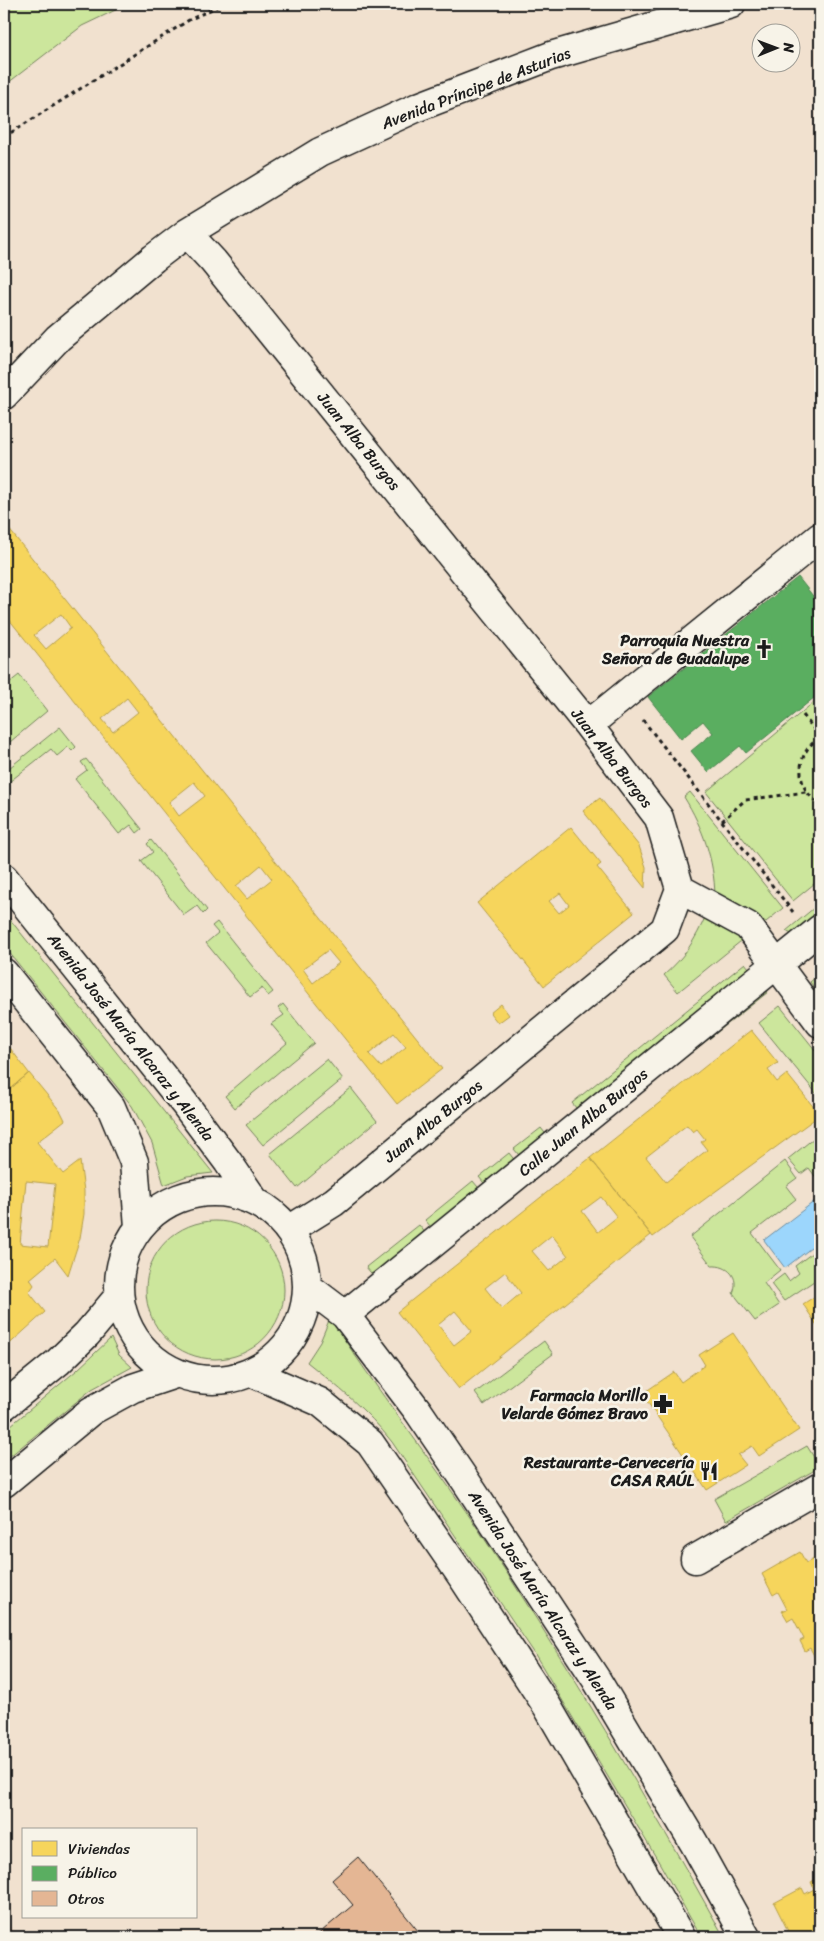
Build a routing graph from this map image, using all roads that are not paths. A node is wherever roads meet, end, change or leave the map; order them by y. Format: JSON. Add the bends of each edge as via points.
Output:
{"nodes":[{"id":1,"x":731,"y":4,"type":"edge"},
{"id":2,"x":187,"y":233,"type":"junction"},
{"id":3,"x":4,"y":395,"type":"edge"},
{"id":4,"x":820,"y":537,"type":"edge"},
{"id":5,"x":588,"y":725,"type":"junction"},
{"id":6,"x":4,"y":878,"type":"edge"},
{"id":7,"x":680,"y":889,"type":"junction"},
{"id":8,"x":816,"y":933,"type":"edge"},
{"id":9,"x":776,"y":966,"type":"junction"},
{"id":10,"x":4,"y":973,"type":"edge"},
{"id":11,"x":820,"y":1023,"type":"edge"},
{"id":12,"x":254,"y":1200,"type":"junction"},
{"id":13,"x":139,"y":1227,"type":"junction"},
{"id":14,"x":289,"y":1230,"type":"junction"},
{"id":15,"x":308,"y":1287,"type":"junction"},
{"id":16,"x":118,"y":1296,"type":"junction"},
{"id":17,"x":345,"y":1315,"type":"junction"},
{"id":18,"x":253,"y":1373,"type":"junction"},
{"id":19,"x":175,"y":1374,"type":"junction"},
{"id":20,"x":4,"y":1406,"type":"edge"},
{"id":21,"x":4,"y":1484,"type":"edge"},
{"id":22,"x":820,"y":1486,"type":"edge"},
{"id":23,"x":695,"y":1559,"type":"dead end"},
{"id":24,"x":681,"y":1937,"type":"edge"},
{"id":25,"x":746,"y":1937,"type":"edge"}],
"edges":[{"from":1,"to":2,"type":"street","name":"Avenida Príncipe de Asturias","via":[[551,56],[418,107],[320,152]]},
{"from":2,"to":3,"type":"street","name":"Avenida Príncipe de Asturias","via":[[58,338]]},
{"from":2,"to":5,"type":"street","name":"Juan Alba Burgos","via":[[219,268]]},
{"from":4,"to":5,"type":"street"},
{"from":5,"to":7,"type":"street","name":"Juan Alba Burgos","via":[[658,818]]},
{"from":6,"to":12,"type":"street","name":"Avenida José María Alcaraz y Alenda","via":[[184,1103]]},
{"from":7,"to":9,"type":"street","via":[[748,926]]},
{"from":7,"to":14,"type":"street","name":"Juan Alba Burgos","via":[[665,929],[334,1202]]},
{"from":8,"to":9,"type":"street","name":"Calle Juan Alba Burgos"},
{"from":9,"to":11,"type":"street"},
{"from":9,"to":17,"type":"street","name":"Calle Juan Alba Burgos"},
{"from":10,"to":13,"type":"street","via":[[111,1107],[134,1162]]},
{"from":12,"to":13,"type":"street","via":[[223,1192],[191,1193],[162,1206]]},
{"from":12,"to":14,"type":"street"},
{"from":13,"to":16,"type":"street","via":[[126,1248],[119,1271]]},
{"from":14,"to":15,"type":"street","via":[[303,1257]]},
{"from":15,"to":17,"type":"street","name":"Avenida José María Alcaraz y Alenda"},
{"from":15,"to":18,"type":"street","via":[[304,1314],[292,1338],[275,1358]]},
{"from":16,"to":19,"type":"street","via":[[124,1320],[136,1342],[153,1360]]},
{"from":16,"to":20,"type":"street","via":[[58,1362]]},
{"from":17,"to":25,"type":"street","name":"Avenida José María Alcaraz y Alenda","via":[[418,1411],[596,1678]]},
{"from":18,"to":19,"type":"street","via":[[227,1380],[200,1380]]},
{"from":18,"to":24,"type":"street","via":[[320,1402],[370,1443],[547,1706]]},
{"from":19,"to":21,"type":"street","via":[[133,1388],[91,1411]]},
{"from":22,"to":23,"type":"street"}]}
